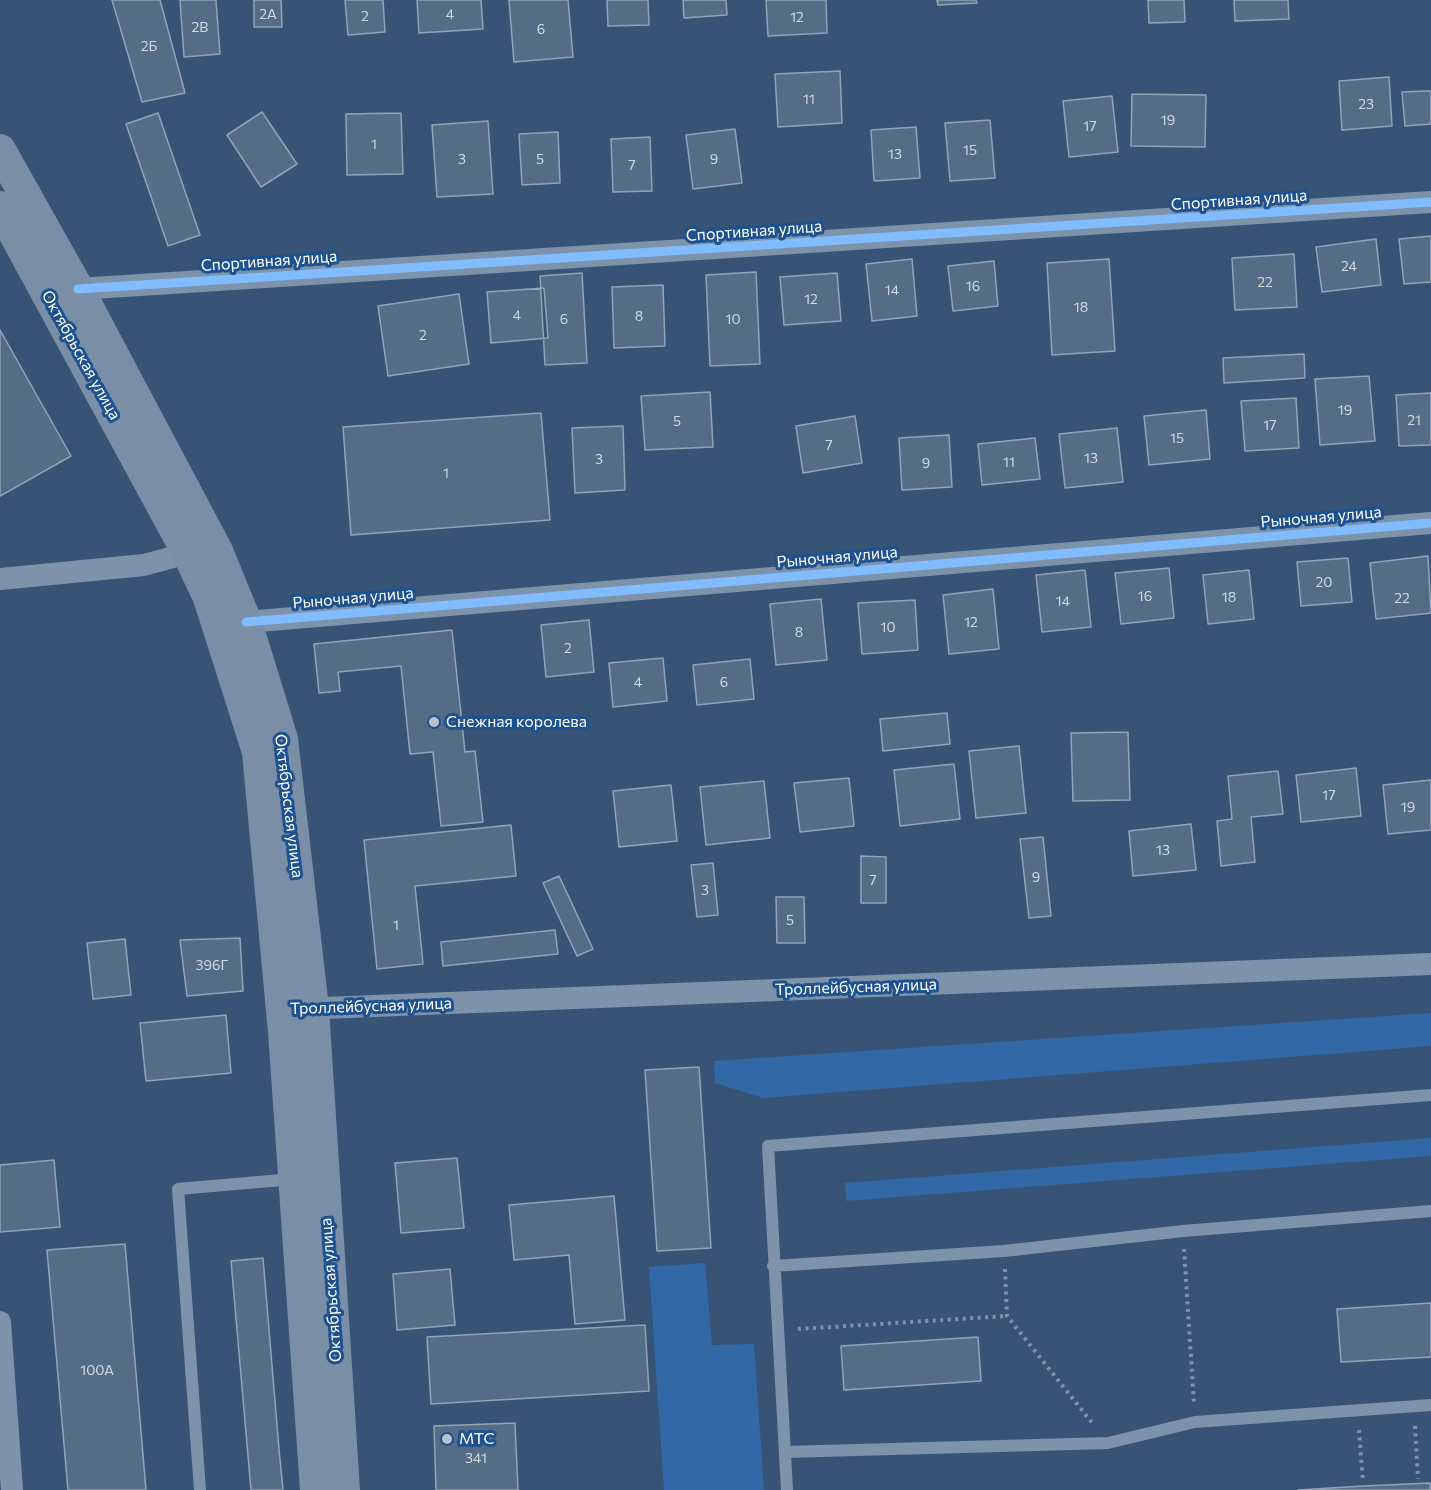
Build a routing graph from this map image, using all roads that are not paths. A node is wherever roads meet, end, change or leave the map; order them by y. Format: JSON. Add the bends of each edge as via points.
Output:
{"nodes":[{"id":1,"x":0,"y":150,"type":"edge"},
{"id":2,"x":1431,"y":202,"type":"edge"},
{"id":3,"x":0,"y":207,"type":"edge"},
{"id":4,"x":78,"y":289,"type":"junction"},
{"id":5,"x":1431,"y":523,"type":"edge"},
{"id":6,"x":188,"y":554,"type":"junction"},
{"id":7,"x":0,"y":579,"type":"edge"},
{"id":8,"x":246,"y":622,"type":"junction"},
{"id":9,"x":1431,"y":964,"type":"edge"},
{"id":10,"x":313,"y":1008,"type":"junction"},
{"id":11,"x":281,"y":1009,"type":"junction"},
{"id":12,"x":1431,"y":1095,"type":"edge"},
{"id":13,"x":294,"y":1179,"type":"junction"},
{"id":14,"x":1431,"y":1211,"type":"edge"},
{"id":15,"x":773,"y":1266,"type":"junction"},
{"id":16,"x":0,"y":1322,"type":"edge"},
{"id":17,"x":1431,"y":1405,"type":"edge"},
{"id":18,"x":785,"y":1452,"type":"junction"},
{"id":19,"x":12,"y":1490,"type":"edge"},
{"id":20,"x":200,"y":1490,"type":"edge"},
{"id":21,"x":316,"y":1490,"type":"edge"},
{"id":22,"x":344,"y":1490,"type":"edge"},
{"id":23,"x":788,"y":1490,"type":"edge"}],
"edges":[{"from":1,"to":4,"type":"main road","name":"Октябрьская улица"},
{"from":2,"to":4,"type":"street","name":"Спортивная улица"},
{"from":3,"to":6,"type":"main road","name":"Октябрьская улица"},
{"from":4,"to":8,"type":"main road","name":"Октябрьская улица","via":[[217,551]]},
{"from":5,"to":8,"type":"street","name":"Рыночная улица"},
{"from":6,"to":7,"type":"street","via":[[144,565]]},
{"from":6,"to":11,"type":"main road","name":"Октябрьская улица","via":[[209,598],[258,752]]},
{"from":8,"to":10,"type":"main road","name":"Октябрьская улица","via":[[282,740]]},
{"from":9,"to":10,"type":"street","name":"Троллейбусная улица"},
{"from":10,"to":11,"type":"street","name":"Троллейбусная улица"},
{"from":10,"to":22,"type":"main road","name":"Октябрьская улица"},
{"from":11,"to":13,"type":"main road","name":"Октябрьская улица"},
{"from":12,"to":15,"type":"lane","via":[[768,1146]]},
{"from":13,"to":20,"type":"lane","via":[[178,1189]]},
{"from":13,"to":21,"type":"main road","name":"Октябрьская улица"},
{"from":14,"to":15,"type":"lane","via":[[1183,1231],[1004,1251]]},
{"from":15,"to":18,"type":"lane"},
{"from":16,"to":19,"type":"street"},
{"from":17,"to":18,"type":"lane","via":[[1195,1422],[1108,1443]]},
{"from":18,"to":23,"type":"lane"}]}
